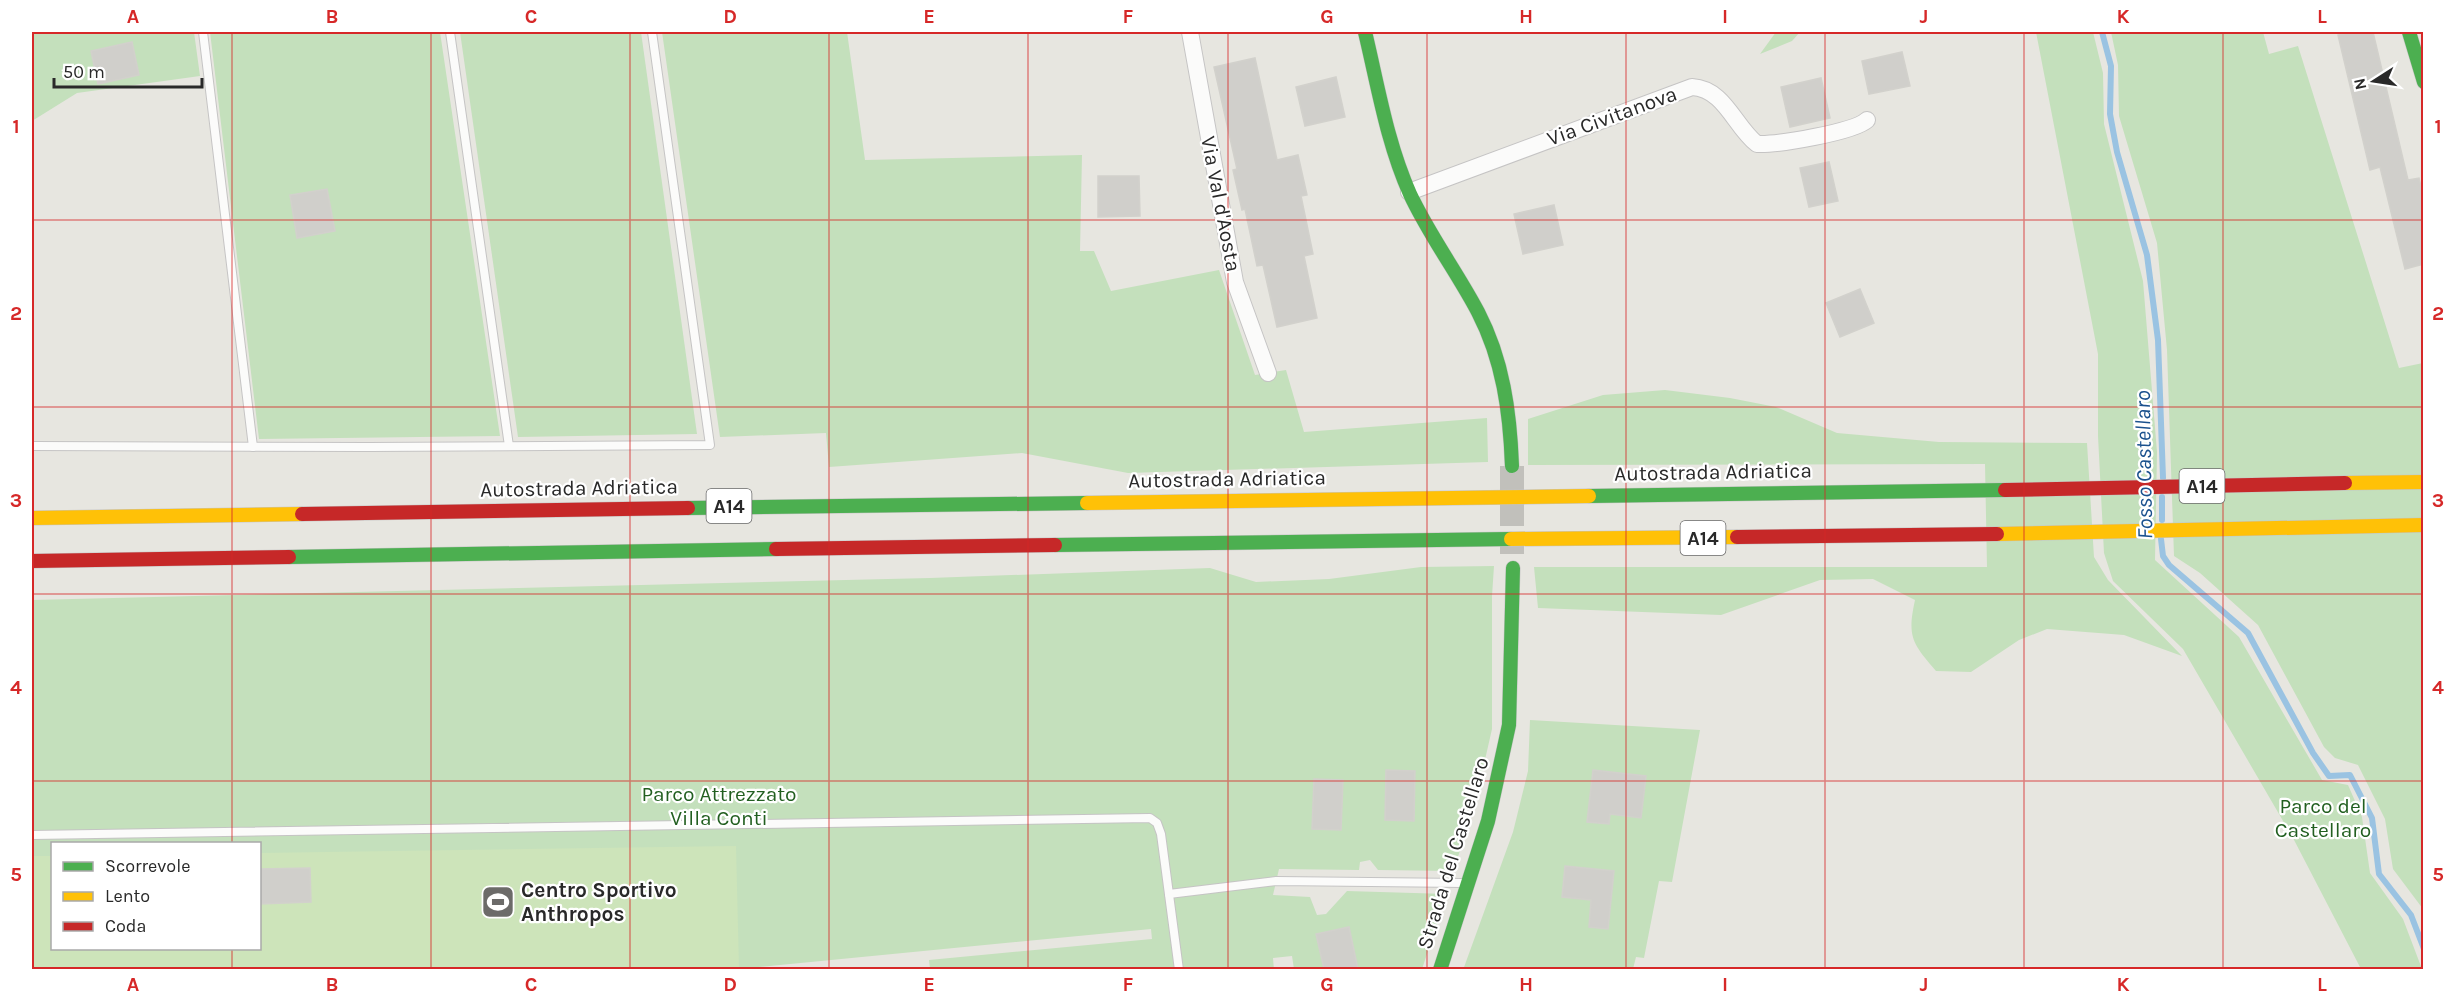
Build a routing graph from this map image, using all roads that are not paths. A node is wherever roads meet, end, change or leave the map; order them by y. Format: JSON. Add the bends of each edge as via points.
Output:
{"nodes":[{"id":1,"x":203,"y":32,"type":"edge"},
{"id":2,"x":450,"y":32,"type":"edge"},
{"id":3,"x":652,"y":32,"type":"edge"},
{"id":4,"x":1190,"y":32,"type":"edge"},
{"id":5,"x":1365,"y":32,"type":"edge"},
{"id":6,"x":2409,"y":32,"type":"edge"},
{"id":7,"x":2424,"y":82,"type":"edge"},
{"id":8,"x":1867,"y":120,"type":"dead end"},
{"id":9,"x":1409,"y":192,"type":"junction"},
{"id":10,"x":1268,"y":373,"type":"dead end"},
{"id":11,"x":32,"y":446,"type":"edge"},
{"id":12,"x":509,"y":446,"type":"junction"},
{"id":13,"x":253,"y":447,"type":"junction"},
{"id":14,"x":1512,"y":466,"type":"tunnel mouth"},
{"id":15,"x":2424,"y":482,"type":"edge"},
{"id":16,"x":32,"y":518,"type":"edge"},
{"id":17,"x":2424,"y":525,"type":"edge"},
{"id":18,"x":32,"y":561,"type":"edge"},
{"id":19,"x":1513,"y":568,"type":"tunnel mouth"},
{"id":20,"x":32,"y":835,"type":"edge"},
{"id":21,"x":1468,"y":884,"type":"junction"},
{"id":22,"x":1169,"y":894,"type":"junction"},
{"id":23,"x":1179,"y":969,"type":"edge"},
{"id":24,"x":1440,"y":969,"type":"edge"}],
"edges":[{"from":1,"to":13,"type":"lane"},
{"from":2,"to":12,"type":"lane"},
{"from":3,"to":12,"type":"lane","via":[[710,445]]},
{"from":4,"to":10,"type":"street","name":"Via Val d'Aosta","via":[[1235,282]]},
{"from":5,"to":9,"type":"main road","via":[[1389,134]]},
{"from":6,"to":7,"type":"main road"},
{"from":8,"to":9,"type":"street","name":"Via Civitanova","via":[[1820,135],[1757,144],[1740,128],[1718,96],[1692,87]]},
{"from":9,"to":14,"type":"main road","via":[[1479,313],[1493,345],[1508,402]]},
{"from":11,"to":13,"type":"lane"},
{"from":12,"to":13,"type":"lane"},
{"from":15,"to":16,"type":"main road","name":"Autostrada Adriatica","number":"A14"},
{"from":17,"to":18,"type":"main road","number":"A14"},
{"from":19,"to":21,"type":"main road","name":"Strada del Castellaro","via":[[1509,725],[1502,768]]},
{"from":20,"to":22,"type":"lane","via":[[1141,817],[1157,823]]},
{"from":21,"to":22,"type":"lane","via":[[1276,881]]},
{"from":21,"to":24,"type":"main road","name":"Strada del Castellaro"},
{"from":22,"to":23,"type":"lane"}]}
